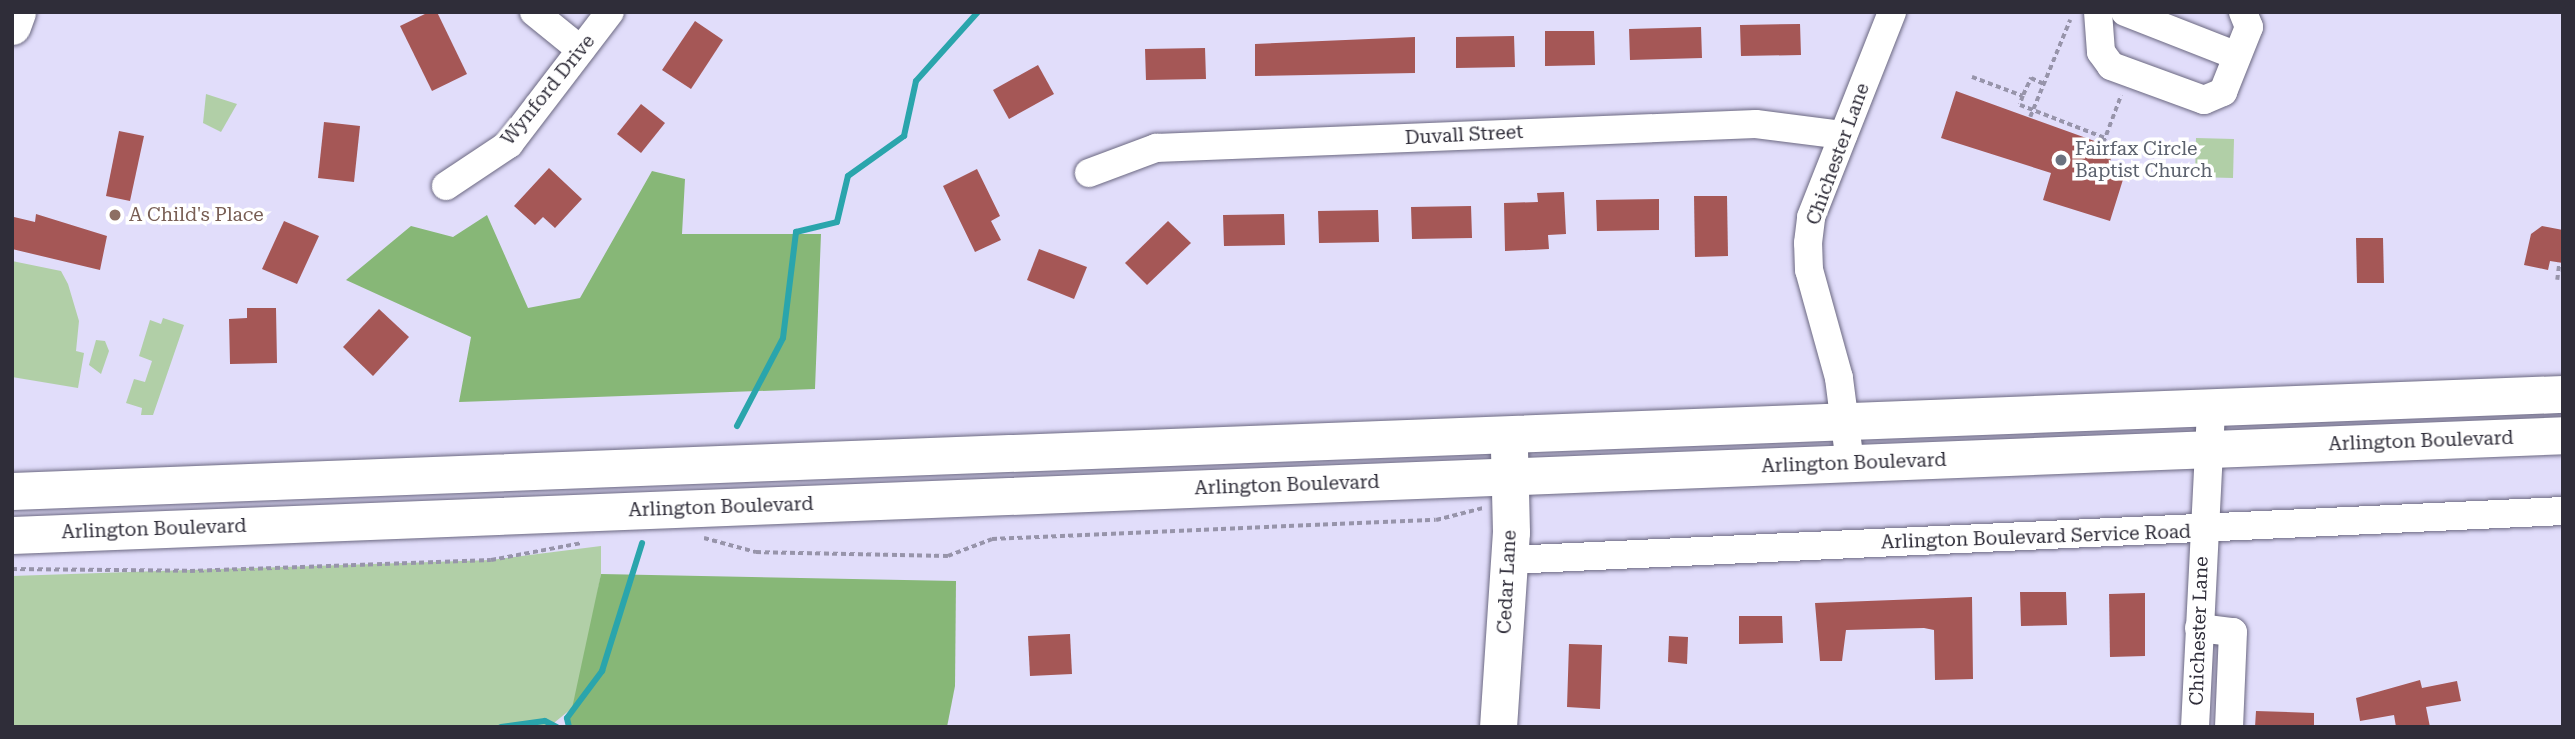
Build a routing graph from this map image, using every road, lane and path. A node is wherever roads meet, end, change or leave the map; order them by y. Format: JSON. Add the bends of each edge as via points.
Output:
{"nodes":[{"id":1,"x":17,"y":12,"type":"edge"},
{"id":2,"x":534,"y":12,"type":"edge"},
{"id":3,"x":610,"y":12,"type":"edge"},
{"id":4,"x":1892,"y":12,"type":"edge"},
{"id":5,"x":2098,"y":12,"type":"edge"},
{"id":6,"x":2124,"y":12,"type":"edge"},
{"id":7,"x":2243,"y":12,"type":"edge"},
{"id":8,"x":2070,"y":20,"type":"dead end"},
{"id":9,"x":12,"y":26,"type":"edge"},
{"id":10,"x":581,"y":50,"type":"junction"},
{"id":11,"x":2237,"y":56,"type":"junction"},
{"id":12,"x":1972,"y":77,"type":"dead end"},
{"id":13,"x":2044,"y":84,"type":"junction"},
{"id":14,"x":2123,"y":90,"type":"dead end"},
{"id":15,"x":2023,"y":96,"type":"junction"},
{"id":16,"x":2033,"y":110,"type":"junction"},
{"id":17,"x":2030,"y":117,"type":"dead end"},
{"id":18,"x":1843,"y":135,"type":"junction"},
{"id":19,"x":1089,"y":173,"type":"dead end"},
{"id":20,"x":446,"y":186,"type":"dead end"},
{"id":21,"x":2559,"y":263,"type":"dead end"},
{"id":22,"x":2557,"y":280,"type":"dead end"},
{"id":23,"x":2563,"y":394,"type":"edge"},
{"id":24,"x":2211,"y":409,"type":"junction"},
{"id":25,"x":1847,"y":423,"type":"junction"},
{"id":26,"x":2563,"y":435,"type":"edge"},
{"id":27,"x":1508,"y":437,"type":"junction"},
{"id":28,"x":2208,"y":449,"type":"junction"},
{"id":29,"x":1850,"y":463,"type":"junction"},
{"id":30,"x":1510,"y":476,"type":"junction"},
{"id":31,"x":12,"y":491,"type":"edge"},
{"id":32,"x":1483,"y":508,"type":"dead end"},
{"id":33,"x":2563,"y":511,"type":"edge"},
{"id":34,"x":2203,"y":530,"type":"junction"},
{"id":35,"x":12,"y":535,"type":"edge"},
{"id":36,"x":694,"y":535,"type":"dead end"},
{"id":37,"x":586,"y":542,"type":"dead end"},
{"id":38,"x":1509,"y":560,"type":"junction"},
{"id":39,"x":12,"y":569,"type":"edge"},
{"id":40,"x":2199,"y":628,"type":"junction"},
{"id":41,"x":1498,"y":727,"type":"edge"},
{"id":42,"x":2195,"y":727,"type":"edge"},
{"id":43,"x":2229,"y":727,"type":"edge"}],
"edges":[{"from":1,"to":9,"type":"main road"},
{"from":2,"to":10,"type":"street"},
{"from":3,"to":10,"type":"street","name":"Wynford Drive"},
{"from":4,"to":18,"type":"street","name":"Chichester Lane"},
{"from":5,"to":11,"type":"street","via":[[2101,52],[2111,66],[2204,100],[2223,92]]},
{"from":6,"to":11,"type":"street"},
{"from":7,"to":11,"type":"street","via":[[2249,27]]},
{"from":8,"to":13,"type":"path"},
{"from":10,"to":20,"type":"street","name":"Wynford Drive","via":[[509,144]]},
{"from":12,"to":15,"type":"path"},
{"from":13,"to":15,"type":"path","via":[[2031,78]]},
{"from":13,"to":16,"type":"path"},
{"from":14,"to":16,"type":"path","via":[[2104,141]]},
{"from":15,"to":16,"type":"path","via":[[2020,105]]},
{"from":16,"to":17,"type":"path"},
{"from":18,"to":19,"type":"street","name":"Duvall Street","via":[[1756,124],[1156,148]]},
{"from":18,"to":25,"type":"street","name":"Chichester Lane","via":[[1811,217],[1808,243],[1809,270]]},
{"from":21,"to":22,"type":"path"},
{"from":23,"to":24,"type":"main road","name":"Arlington Boulevard"},
{"from":24,"to":25,"type":"main road","name":"Arlington Boulevard"},
{"from":24,"to":28,"type":"street","name":"Chichester Lane"},
{"from":25,"to":27,"type":"main road","name":"Arlington Boulevard"},
{"from":25,"to":29,"type":"street","name":"Chichester Lane"},
{"from":26,"to":28,"type":"main road","name":"Arlington Boulevard"},
{"from":27,"to":30,"type":"main road","name":"Cedar Lane"},
{"from":27,"to":31,"type":"main road","name":"Arlington Boulevard"},
{"from":28,"to":29,"type":"main road","name":"Arlington Boulevard"},
{"from":28,"to":34,"type":"street","name":"Chichester Lane"},
{"from":29,"to":30,"type":"main road","name":"Arlington Boulevard"},
{"from":30,"to":35,"type":"main road","name":"Arlington Boulevard"},
{"from":30,"to":38,"type":"main road","name":"Cedar Lane"},
{"from":32,"to":36,"type":"path","via":[[1436,520],[992,540],[948,556],[756,552]]},
{"from":33,"to":34,"type":"street","name":"Arlington Boulevard Service Road"},
{"from":34,"to":38,"type":"street","name":"Arlington Boulevard Service Road"},
{"from":34,"to":40,"type":"street","name":"Chichester Lane"},
{"from":37,"to":39,"type":"path","via":[[491,560],[190,571]]},
{"from":38,"to":41,"type":"main road","name":"Cedar Lane"},
{"from":40,"to":42,"type":"street","name":"Chichester Lane"},
{"from":40,"to":43,"type":"street","via":[[2232,632]]}]}
